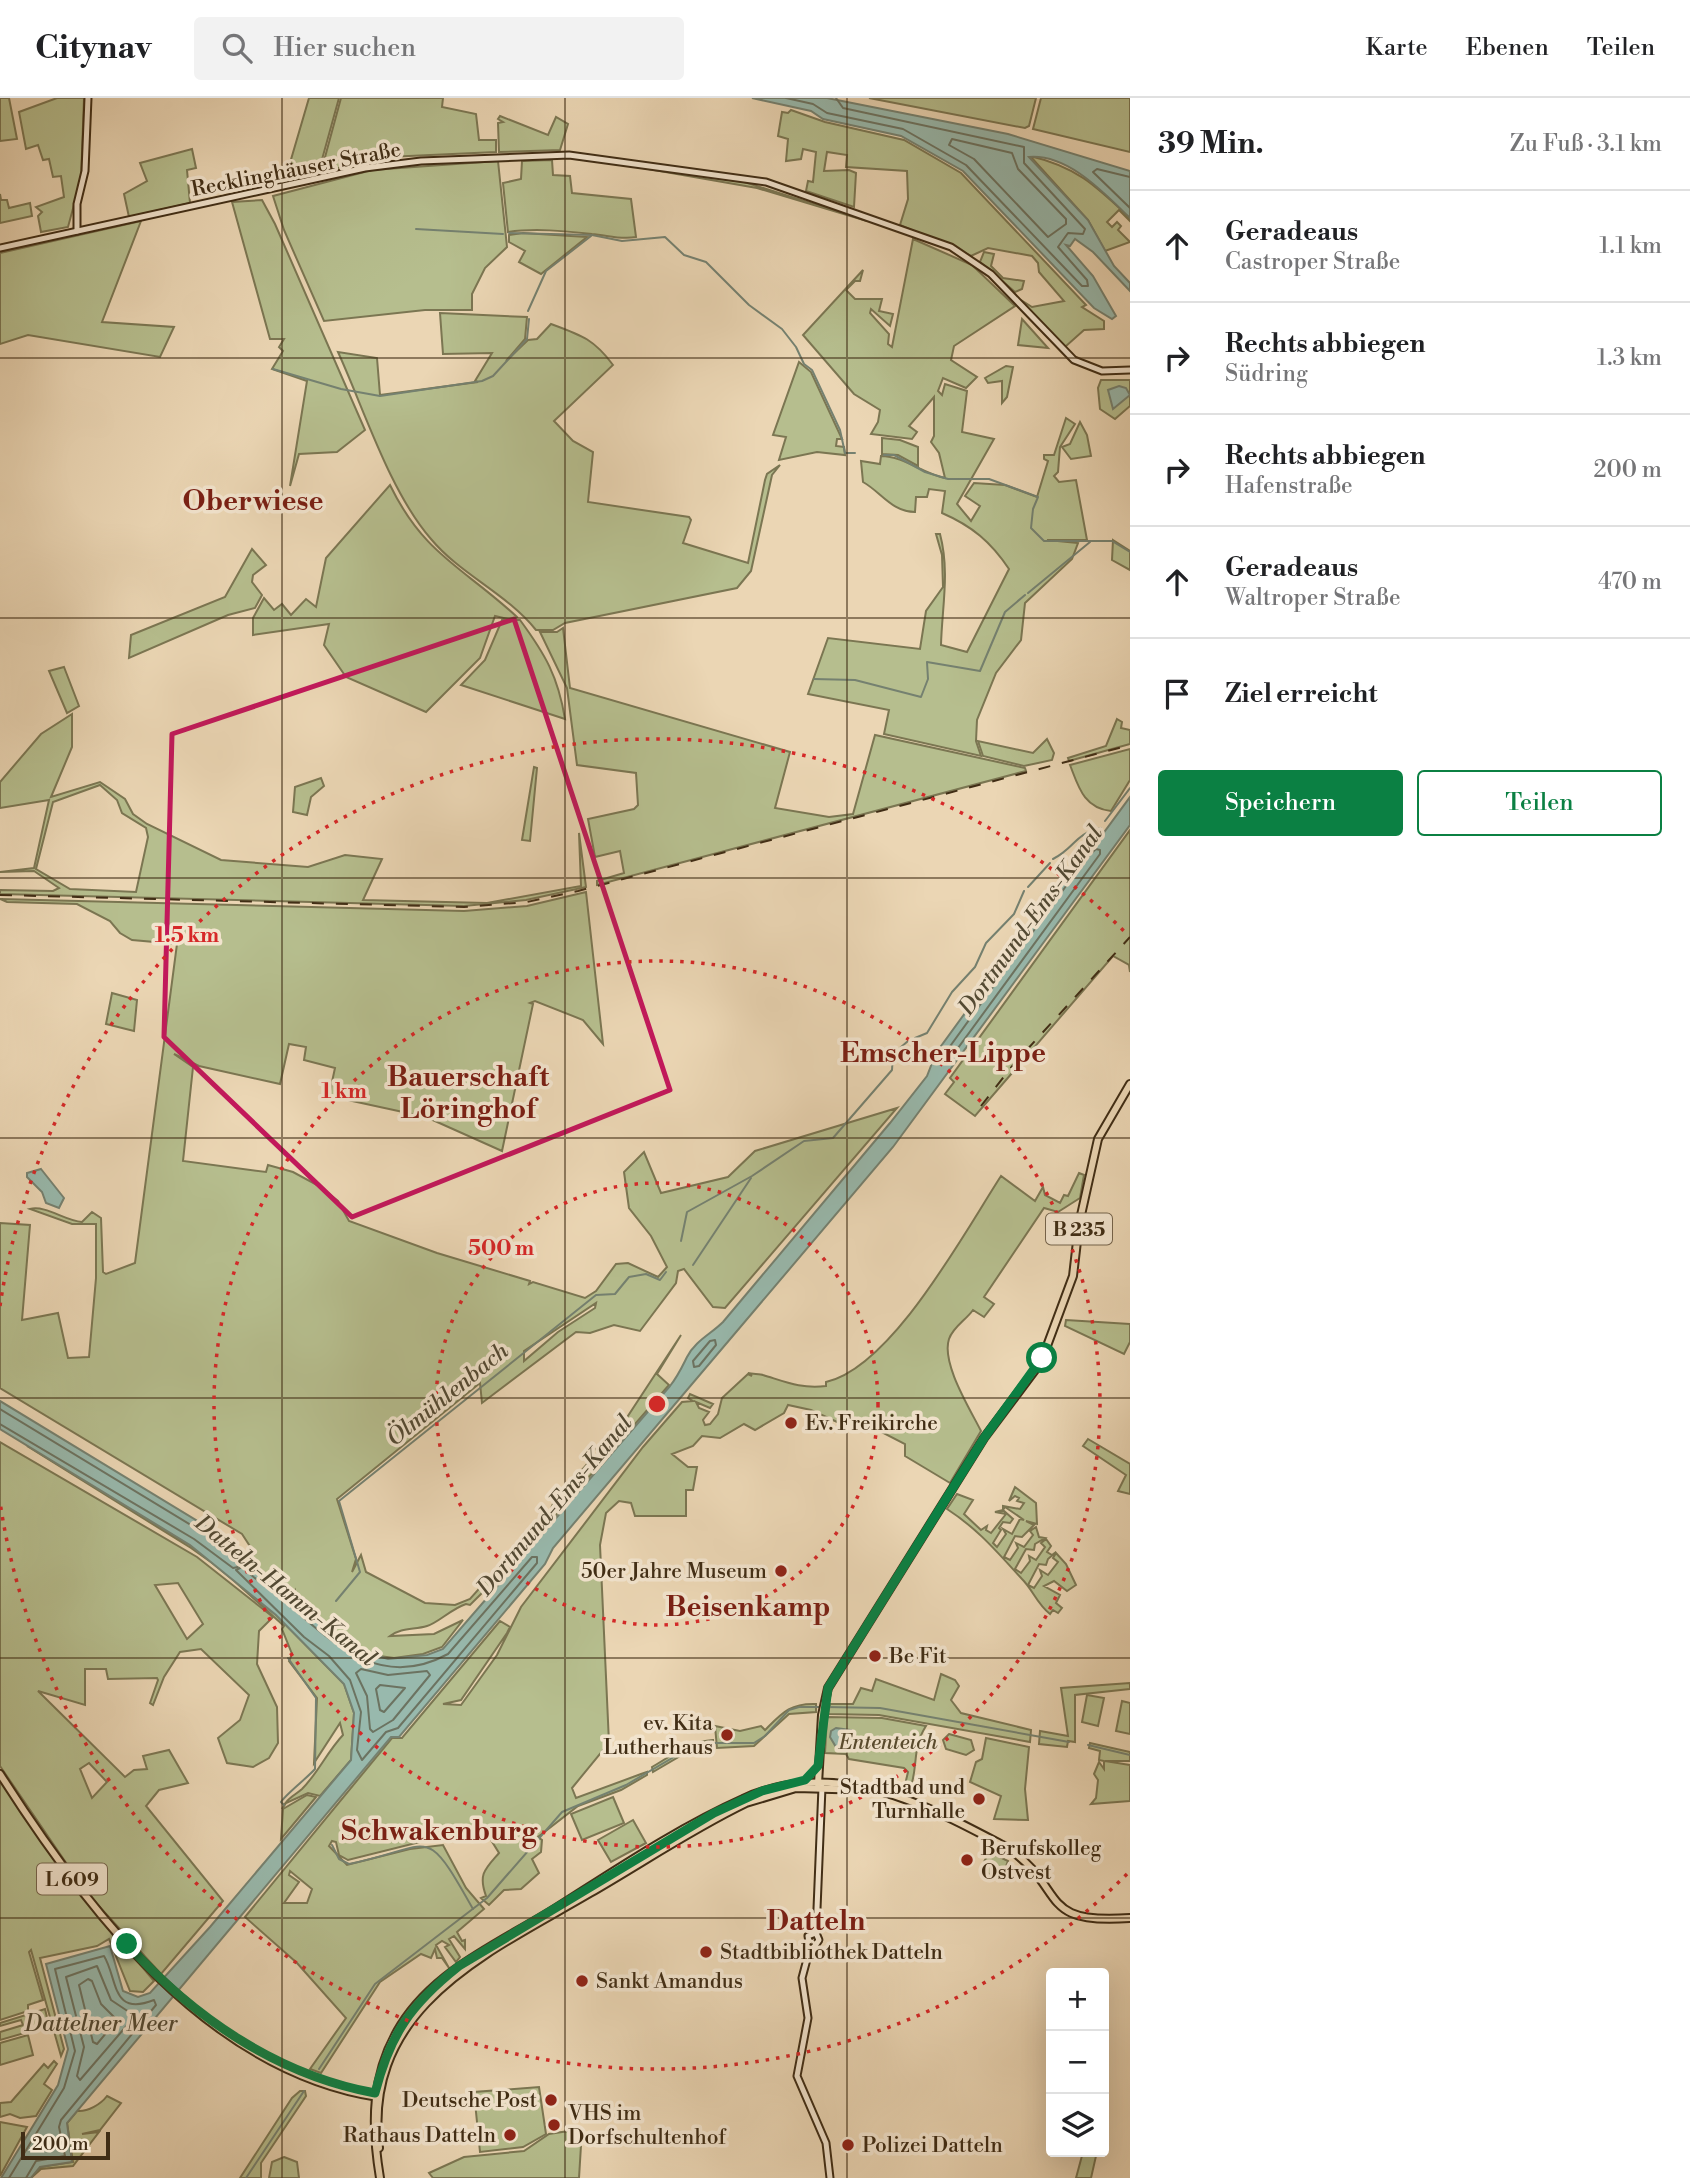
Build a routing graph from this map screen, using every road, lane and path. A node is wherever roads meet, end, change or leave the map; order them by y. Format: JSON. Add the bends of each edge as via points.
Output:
{"nodes":[{"id":1,"x":88,"y":98,"type":"edge"},
{"id":2,"x":77,"y":231,"type":"junction"},
{"id":3,"x":0,"y":248,"type":"edge"},
{"id":4,"x":1130,"y":370,"type":"edge"},
{"id":5,"x":1130,"y":1084,"type":"edge"},
{"id":6,"x":821,"y":1739,"type":"junction"},
{"id":7,"x":818,"y":1766,"type":"junction"},
{"id":8,"x":0,"y":1774,"type":"edge"},
{"id":9,"x":792,"y":1784,"type":"junction"},
{"id":10,"x":820,"y":1785,"type":"junction"},
{"id":11,"x":1130,"y":1918,"type":"edge"},
{"id":12,"x":377,"y":2095,"type":"junction"},
{"id":13,"x":382,"y":2178,"type":"edge"},
{"id":14,"x":830,"y":2178,"type":"edge"}],
"edges":[{"from":1,"to":2,"type":"main road"},
{"from":2,"to":3,"type":"main road","name":"Recklinghäuser Straße"},
{"from":2,"to":4,"type":"main road","name":"Recklinghäuser Straße","via":[[421,160],[569,155],[736,176],[780,185],[951,247],[991,274],[1074,360],[1102,371]]},
{"from":5,"to":6,"type":"main road","number":"B 235","via":[[1102,1126],[1079,1224],[1073,1276],[1041,1362],[984,1438],[828,1688]]},
{"from":6,"to":7,"type":"main road","number":"B 235"},
{"from":6,"to":10,"type":"main road","number":"B 235"},
{"from":7,"to":9,"type":"main road","via":[[810,1777]]},
{"from":7,"to":10,"type":"main road","number":"B 235"},
{"from":8,"to":12,"type":"main road","number":"L 609","via":[[62,1867],[104,1919],[181,1998],[292,2070],[335,2088]]},
{"from":9,"to":10,"type":"main road"},
{"from":9,"to":12,"type":"main road","via":[[762,1791],[714,1813],[459,1966],[427,1993],[402,2023],[388,2051]]},
{"from":10,"to":11,"type":"main road","via":[[860,1784],[894,1794],[1008,1848],[1031,1866],[1068,1913],[1087,1920]]},
{"from":10,"to":12,"type":"main road","via":[[775,1793],[734,1809],[475,1960],[411,2019]]},
{"from":10,"to":14,"type":"main road","via":[[816,1933],[820,1940],[812,1944],[804,1967],[808,2018],[797,2076],[826,2143]]},
{"from":12,"to":13,"type":"main road","via":[[374,2138]]}]}
